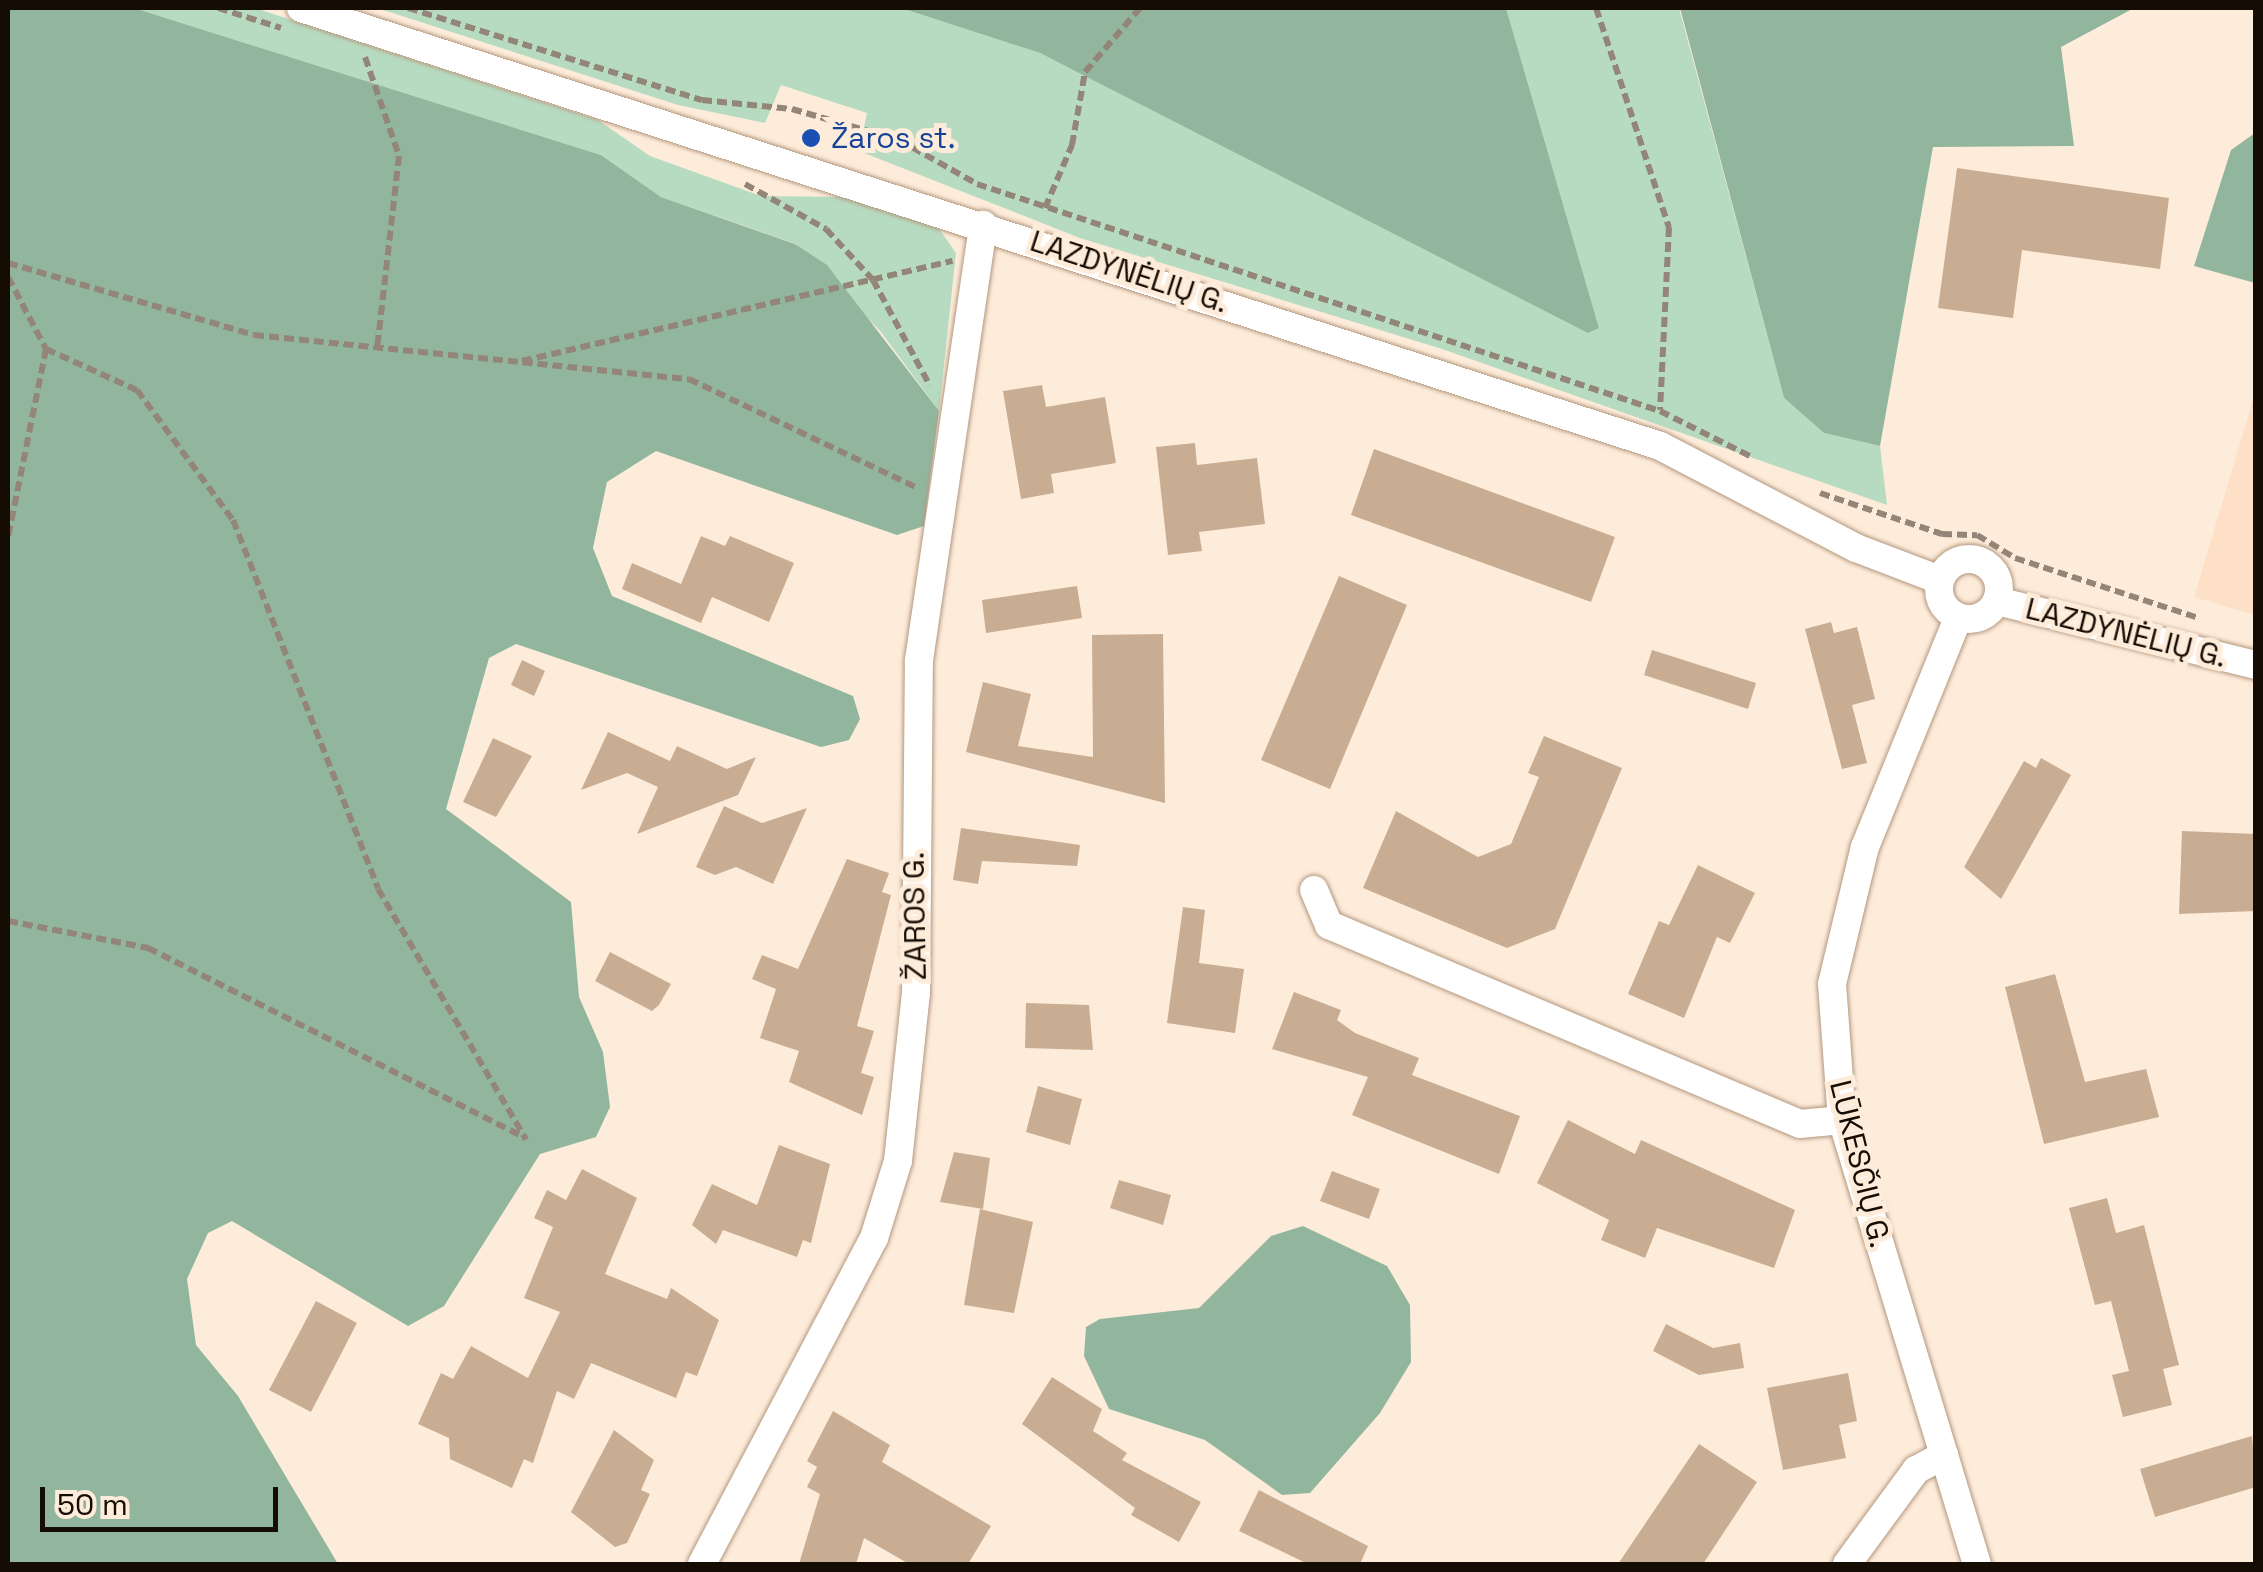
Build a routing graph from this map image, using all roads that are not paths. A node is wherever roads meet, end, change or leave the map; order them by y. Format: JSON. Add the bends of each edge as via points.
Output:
{"nodes":[{"id":1,"x":301,"y":8,"type":"edge"},
{"id":2,"x":982,"y":225,"type":"junction"},
{"id":3,"x":1940,"y":580,"type":"junction"},
{"id":4,"x":1997,"y":601,"type":"junction"},
{"id":5,"x":1958,"y":618,"type":"junction"},
{"id":6,"x":2256,"y":665,"type":"edge"},
{"id":7,"x":1314,"y":890,"type":"dead end"},
{"id":8,"x":1842,"y":1120,"type":"junction"},
{"id":9,"x":1944,"y":1456,"type":"junction"},
{"id":10,"x":702,"y":1564,"type":"edge"},
{"id":11,"x":1847,"y":1564,"type":"edge"},
{"id":12,"x":1977,"y":1564,"type":"edge"}],
"edges":[{"from":1,"to":2,"type":"street","name":"LAZDYNĖLIŲ G."},
{"from":2,"to":3,"type":"street","name":"LAZDYNĖLIŲ G.","via":[[1660,446],[1856,548]]},
{"from":2,"to":10,"type":"street","name":"ŽAROS G.","via":[[919,660],[916,993],[898,1161],[874,1238]]},
{"from":3,"to":4,"type":"street","via":[[1974,560],[1996,575]]},
{"from":3,"to":5,"type":"street","via":[[1939,596]]},
{"from":4,"to":5,"type":"street","via":[[1988,613]]},
{"from":4,"to":6,"type":"street","name":"LAZDYNĖLIŲ G."},
{"from":5,"to":8,"type":"street","name":"LŪKESČIŲ G.","via":[[1842,922],[1832,984]]},
{"from":7,"to":8,"type":"street","via":[[1329,925],[1800,1124]]},
{"from":8,"to":9,"type":"street","name":"LŪKESČIŲ G."},
{"from":9,"to":11,"type":"street","via":[[1916,1470]]},
{"from":9,"to":12,"type":"street","name":"LŪKESČIŲ G."}]}
